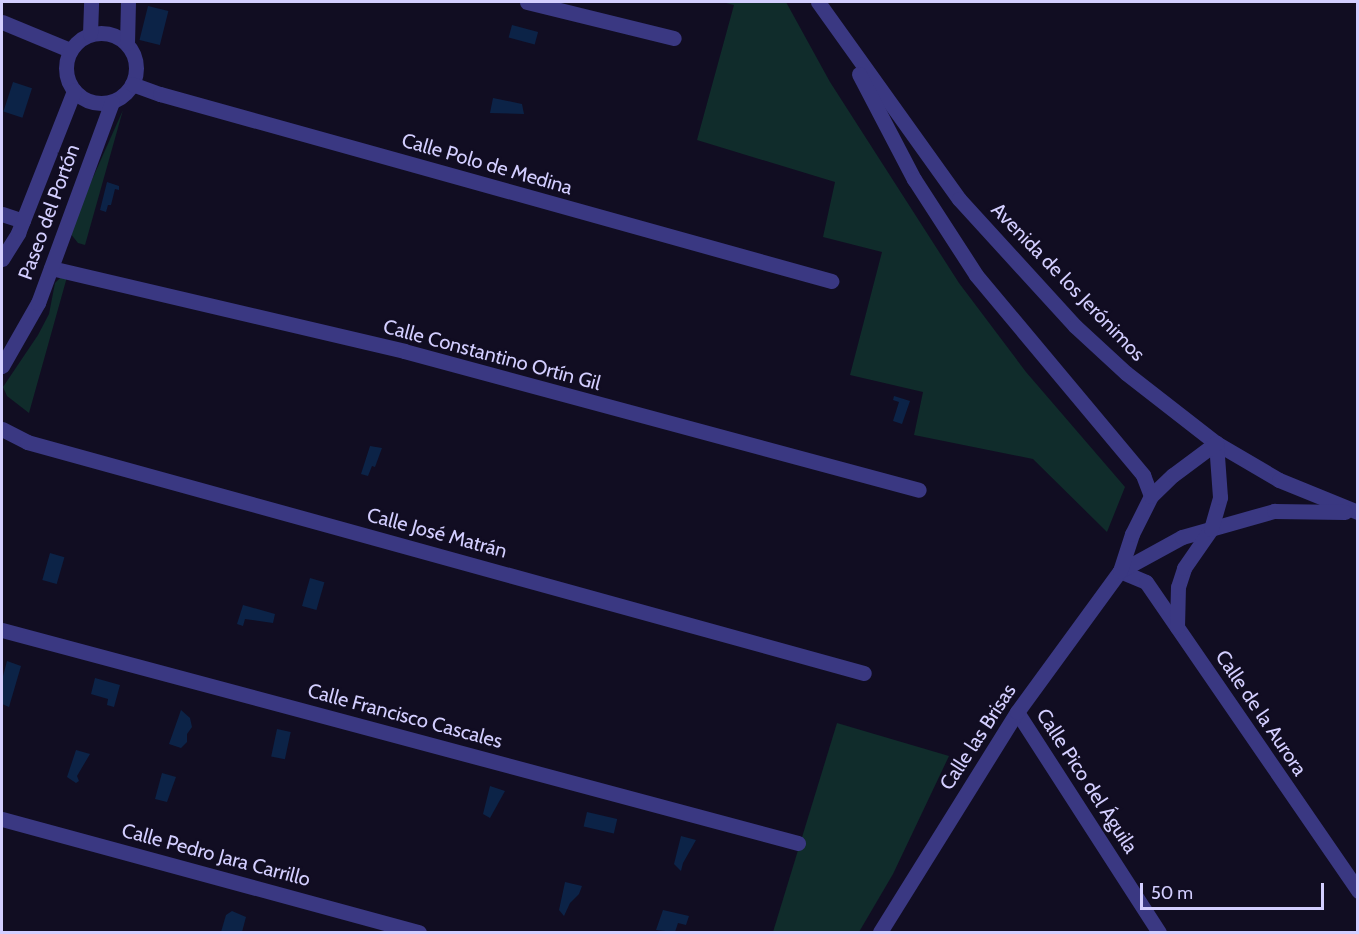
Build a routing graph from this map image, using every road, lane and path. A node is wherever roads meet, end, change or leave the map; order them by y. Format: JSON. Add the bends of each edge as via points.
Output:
{"nodes":[{"id":1,"x":91,"y":2,"type":"edge"},
{"id":2,"x":128,"y":2,"type":"edge"},
{"id":3,"x":527,"y":2,"type":"edge"},
{"id":4,"x":818,"y":2,"type":"edge"},
{"id":5,"x":2,"y":22,"type":"edge"},
{"id":6,"x":835,"y":28,"type":"junction"},
{"id":7,"x":90,"y":34,"type":"junction"},
{"id":8,"x":674,"y":38,"type":"dead end"},
{"id":9,"x":126,"y":43,"type":"junction"},
{"id":10,"x":70,"y":50,"type":"junction"},
{"id":11,"x":132,"y":84,"type":"junction"},
{"id":12,"x":74,"y":91,"type":"junction"},
{"id":13,"x":112,"y":102,"type":"junction"},
{"id":14,"x":2,"y":214,"type":"edge"},
{"id":15,"x":23,"y":221,"type":"junction"},
{"id":16,"x":2,"y":259,"type":"edge"},
{"id":17,"x":51,"y":268,"type":"junction"},
{"id":18,"x":831,"y":281,"type":"dead end"},
{"id":19,"x":2,"y":366,"type":"edge"},
{"id":20,"x":2,"y":429,"type":"edge"},
{"id":21,"x":1216,"y":443,"type":"junction"},
{"id":22,"x":919,"y":490,"type":"dead end"},
{"id":23,"x":1151,"y":496,"type":"junction"},
{"id":24,"x":1358,"y":512,"type":"edge"},
{"id":25,"x":1211,"y":529,"type":"junction"},
{"id":26,"x":1120,"y":571,"type":"junction"},
{"id":27,"x":1177,"y":627,"type":"junction"},
{"id":28,"x":2,"y":630,"type":"edge"},
{"id":29,"x":864,"y":673,"type":"dead end"},
{"id":30,"x":1017,"y":712,"type":"junction"},
{"id":31,"x":2,"y":819,"type":"edge"},
{"id":32,"x":798,"y":843,"type":"dead end"},
{"id":33,"x":1358,"y":891,"type":"edge"},
{"id":34,"x":419,"y":933,"type":"edge"},
{"id":35,"x":880,"y":933,"type":"edge"},
{"id":36,"x":1159,"y":933,"type":"edge"}],
"edges":[{"from":1,"to":7,"type":"street"},
{"from":2,"to":9,"type":"street"},
{"from":3,"to":8,"type":"street"},
{"from":4,"to":6,"type":"street","name":"Avenida de los Jerónimos"},
{"from":5,"to":10,"type":"street"},
{"from":6,"to":21,"type":"street","name":"Avenida de los Jerónimos","via":[[959,199],[1075,326],[1126,374]]},
{"from":6,"to":23,"type":"street","via":[[914,179],[976,275],[1143,475]]},
{"from":7,"to":9,"type":"street","via":[[109,33]]},
{"from":7,"to":10,"type":"street"},
{"from":9,"to":11,"type":"street","via":[[136,63]]},
{"from":10,"to":12,"type":"street","via":[[65,71]]},
{"from":11,"to":13,"type":"street"},
{"from":11,"to":18,"type":"street","name":"Calle Polo de Medina"},
{"from":12,"to":13,"type":"street","via":[[91,102]]},
{"from":12,"to":15,"type":"street","name":"Paseo del Portón"},
{"from":13,"to":17,"type":"street","name":"Paseo del Portón"},
{"from":14,"to":15,"type":"street"},
{"from":15,"to":16,"type":"street","name":"Paseo del Portón"},
{"from":17,"to":19,"type":"street","name":"Paseo del Portón","via":[[38,303]]},
{"from":17,"to":22,"type":"street","name":"Calle Constantino Ortín Gil","via":[[404,351]]},
{"from":20,"to":29,"type":"street","name":"Calle José Matrán","via":[[27,442]]},
{"from":21,"to":23,"type":"street"},
{"from":21,"to":24,"type":"street","name":"Avenida de los Jerónimos","via":[[1279,480]]},
{"from":21,"to":25,"type":"street","via":[[1220,497]]},
{"from":23,"to":26,"type":"street","via":[[1132,534]]},
{"from":24,"to":25,"type":"street","via":[[1274,511]]},
{"from":25,"to":26,"type":"street","via":[[1174,541]]},
{"from":25,"to":27,"type":"street","via":[[1184,568],[1178,587]]},
{"from":26,"to":27,"type":"street","name":"Calle de la Aurora","via":[[1146,582]]},
{"from":26,"to":30,"type":"street","name":"Calle las Brisas"},
{"from":27,"to":33,"type":"street","name":"Calle de la Aurora"},
{"from":28,"to":32,"type":"street","name":"Calle Francisco Cascales"},
{"from":30,"to":35,"type":"street","name":"Calle las Brisas"},
{"from":30,"to":36,"type":"street","name":"Calle Pico del Águila"},
{"from":31,"to":34,"type":"street","name":"Calle Pedro Jara Carrillo"}]}
